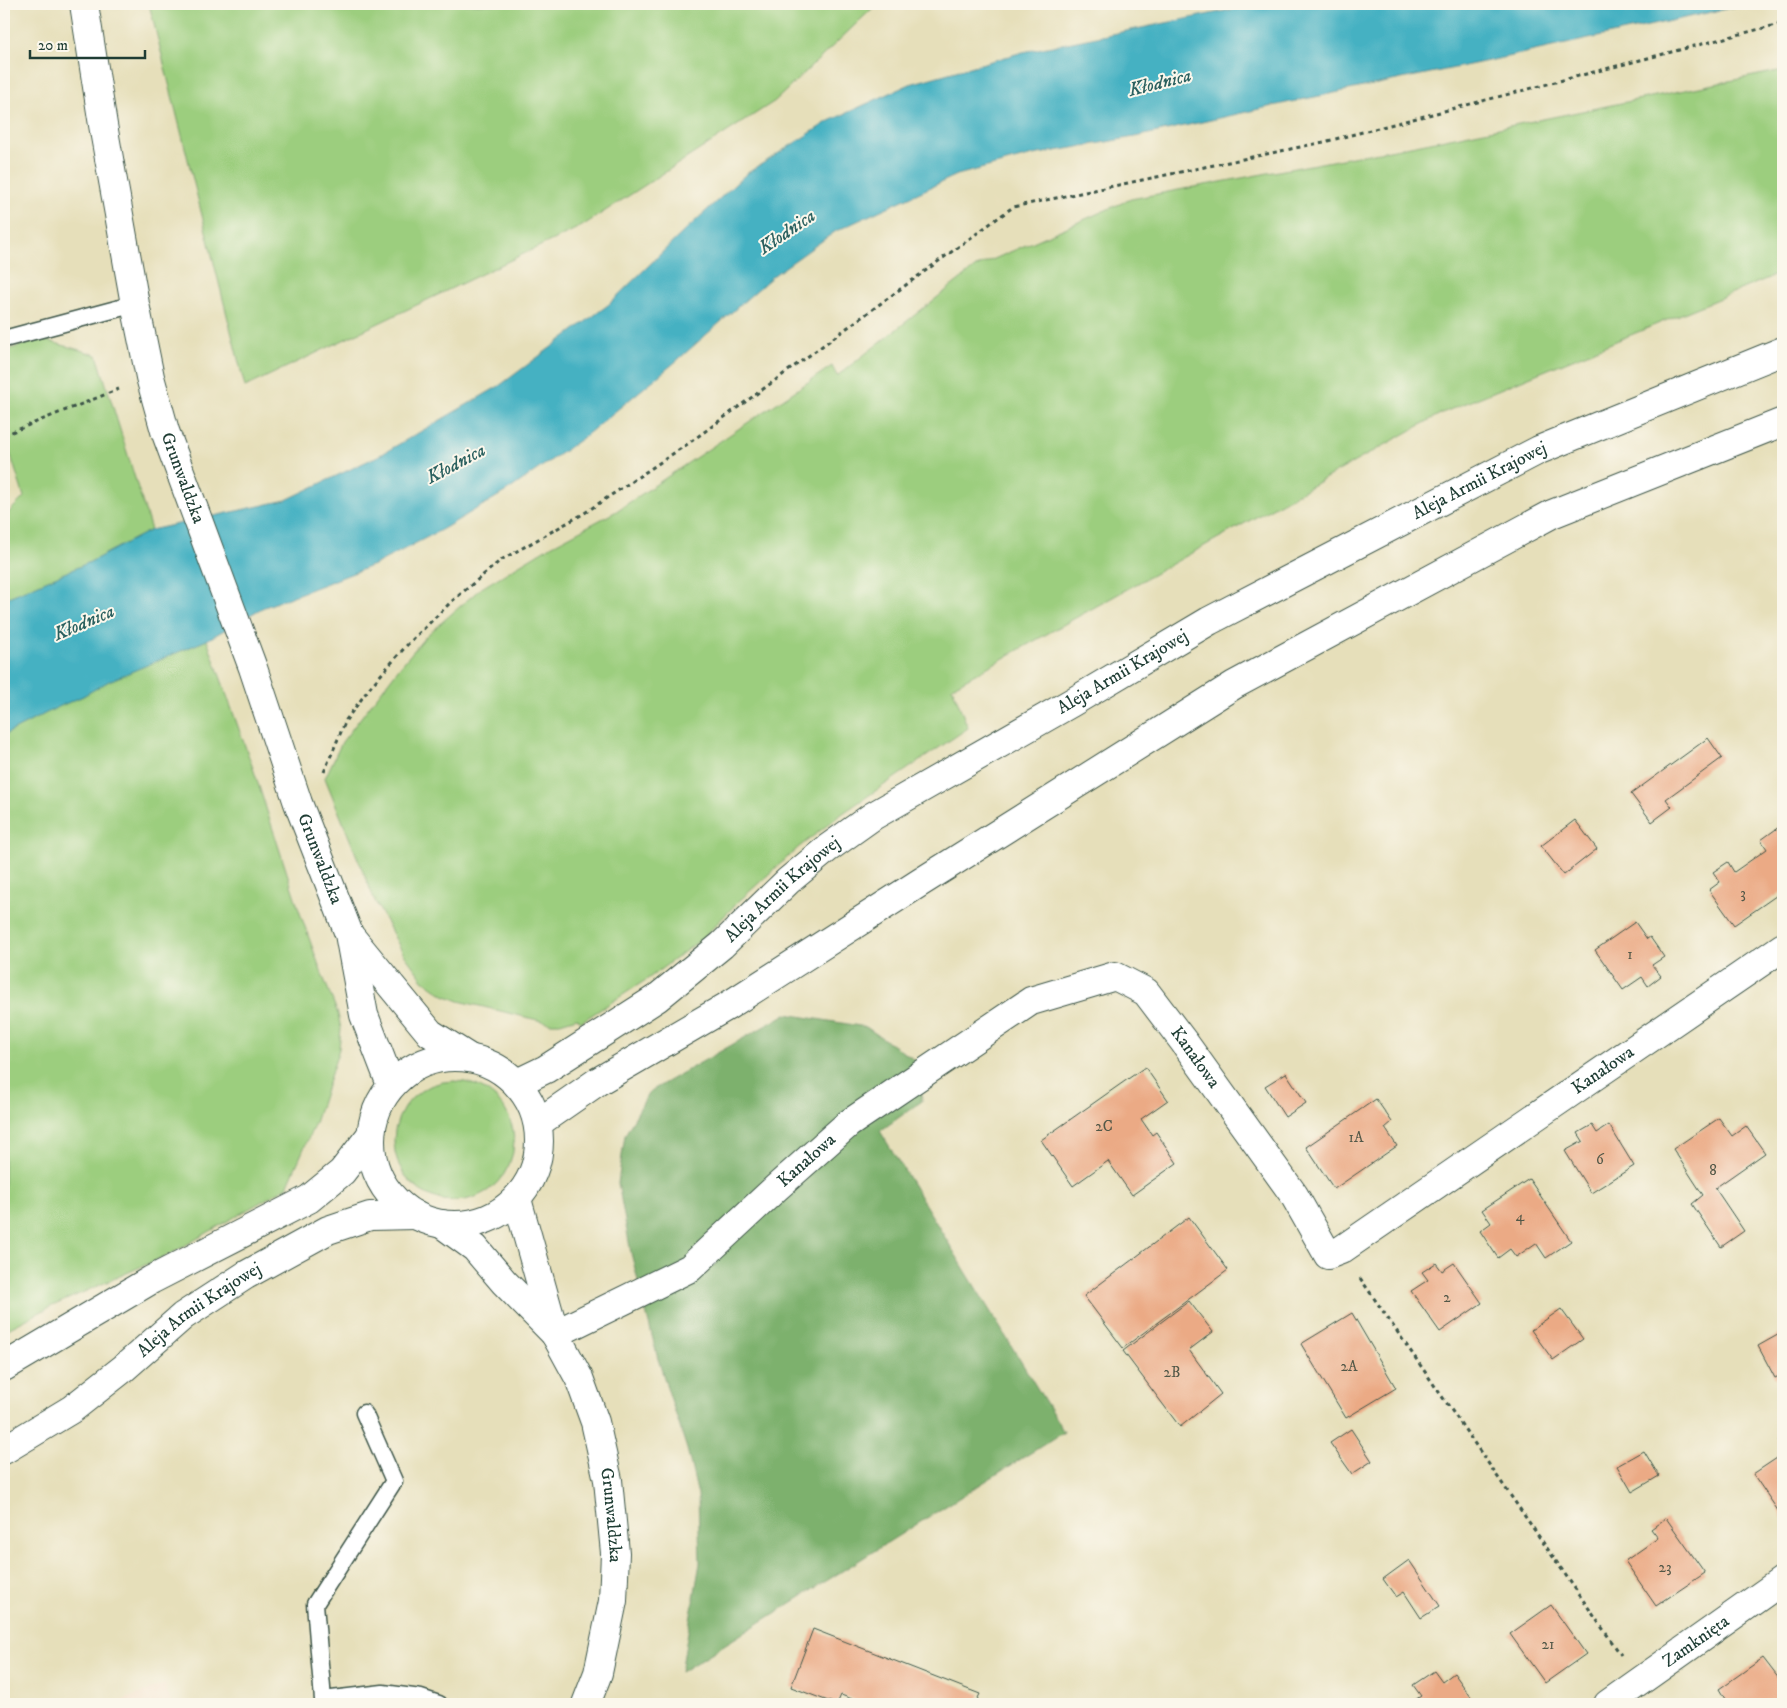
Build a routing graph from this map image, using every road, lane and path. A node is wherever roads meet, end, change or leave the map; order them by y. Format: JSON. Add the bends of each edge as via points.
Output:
{"nodes":[{"id":1,"x":84,"y":4,"type":"edge"},
{"id":2,"x":1783,"y":23,"type":"edge"},
{"id":3,"x":135,"y":304,"type":"junction"},
{"id":4,"x":4,"y":339,"type":"edge"},
{"id":5,"x":1783,"y":350,"type":"edge"},
{"id":6,"x":150,"y":377,"type":"junction"},
{"id":7,"x":1783,"y":422,"type":"edge"},
{"id":8,"x":4,"y":435,"type":"edge"},
{"id":9,"x":298,"y":803,"type":"junction"},
{"id":10,"x":348,"y":934,"type":"junction"},
{"id":11,"x":1783,"y":947,"type":"edge"},
{"id":12,"x":468,"y":1057,"type":"junction"},
{"id":13,"x":517,"y":1083,"type":"junction"},
{"id":14,"x":391,"y":1085,"type":"junction"},
{"id":15,"x":538,"y":1123,"type":"junction"},
{"id":16,"x":370,"y":1136,"type":"junction"},
{"id":17,"x":517,"y":1198,"type":"junction"},
{"id":18,"x":415,"y":1215,"type":"junction"},
{"id":19,"x":442,"y":1224,"type":"junction"},
{"id":20,"x":1341,"y":1250,"type":"junction"},
{"id":21,"x":555,"y":1334,"type":"junction"},
{"id":22,"x":4,"y":1367,"type":"edge"},
{"id":23,"x":364,"y":1413,"type":"dead end"},
{"id":24,"x":4,"y":1450,"type":"edge"},
{"id":25,"x":1783,"y":1580,"type":"edge"},
{"id":26,"x":1625,"y":1699,"type":"edge"},
{"id":27,"x":323,"y":1702,"type":"edge"},
{"id":28,"x":439,"y":1704,"type":"edge"},
{"id":29,"x":586,"y":1704,"type":"edge"}],
"edges":[{"from":1,"to":3,"type":"main road","name":"Grunwaldzka"},
{"from":2,"to":9,"type":"path","via":[[1324,142],[1013,207],[689,443],[583,514],[501,560],[406,645],[370,686],[346,720],[332,748],[319,787],[305,802]]},
{"from":3,"to":4,"type":"lane"},
{"from":3,"to":6,"type":"main road","name":"Grunwaldzka"},
{"from":5,"to":13,"type":"main road","name":"Aleja Armii Krajowej","via":[[1539,450],[1209,621],[1071,704],[873,816],[788,881],[693,971],[546,1069]]},
{"from":6,"to":8,"type":"path"},
{"from":6,"to":9,"type":"main road","name":"Grunwaldzka","via":[[165,432]]},
{"from":7,"to":15,"type":"main road","via":[[1552,514],[1234,686],[726,1007],[597,1082]]},
{"from":9,"to":10,"type":"main road","name":"Grunwaldzka"},
{"from":10,"to":12,"type":"main road","name":"Grunwaldzka","via":[[430,1033]]},
{"from":10,"to":14,"type":"main road","name":"Grunwaldzka","via":[[364,1015]]},
{"from":11,"to":20,"type":"main road","name":"Kanałowa"},
{"from":12,"to":13,"type":"main road","name":"Aleja Armii Krajowej","via":[[494,1066]]},
{"from":12,"to":14,"type":"main road","name":"Aleja Armii Krajowej","via":[[439,1058],[413,1067]]},
{"from":13,"to":15,"type":"main road","name":"Aleja Armii Krajowej","via":[[530,1102]]},
{"from":14,"to":16,"type":"main road","name":"Aleja Armii Krajowej","via":[[377,1109]]},
{"from":15,"to":17,"type":"main road","name":"Aleja Armii Krajowej","via":[[539,1150],[532,1176]]},
{"from":16,"to":18,"type":"main road","name":"Aleja Armii Krajowej","via":[[373,1164],[381,1181],[392,1197]]},
{"from":16,"to":22,"type":"main road","name":"Aleja Armii Krajowej","via":[[342,1172],[309,1199],[152,1280]]},
{"from":17,"to":19,"type":"main road","name":"Aleja Armii Krajowej","via":[[496,1214],[472,1224]]},
{"from":17,"to":21,"type":"main road","name":"Grunwaldzka"},
{"from":18,"to":19,"type":"main road","name":"Aleja Armii Krajowej"},
{"from":18,"to":24,"type":"main road","name":"Aleja Armii Krajowej","via":[[370,1216],[328,1230],[246,1275],[183,1316],[72,1409]]},
{"from":19,"to":21,"type":"main road","name":"Grunwaldzka","via":[[475,1248]]},
{"from":20,"to":21,"type":"main road","name":"Kanałowa","via":[[1328,1255],[1294,1195],[1146,992],[1115,976],[1030,1001],[848,1124],[690,1268]]},
{"from":20,"to":26,"type":"path","via":[[1625,1661]]},
{"from":21,"to":29,"type":"main road","name":"Grunwaldzka","via":[[579,1378],[595,1422],[608,1480],[615,1553],[613,1601],[598,1672]]},
{"from":23,"to":27,"type":"lane","via":[[394,1481],[316,1604]]},
{"from":25,"to":26,"type":"main road","name":"Zamknięta"},
{"from":27,"to":28,"type":"lane","via":[[382,1693]]}]}
